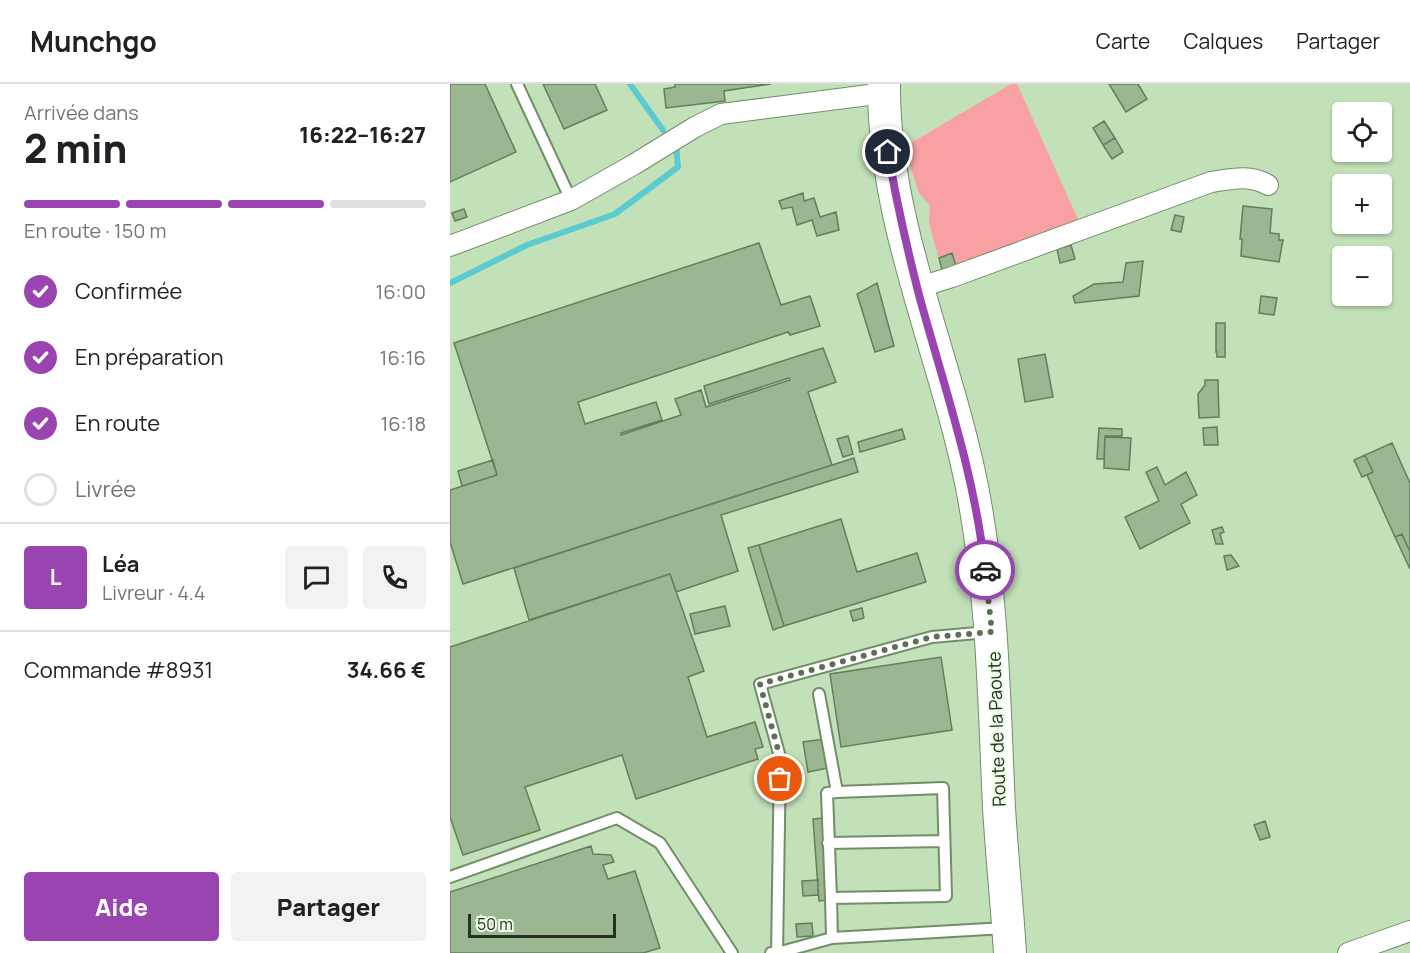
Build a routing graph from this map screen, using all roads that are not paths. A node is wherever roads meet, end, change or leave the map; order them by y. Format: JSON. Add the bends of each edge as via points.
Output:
{"nodes":[{"id":1,"x":517,"y":84,"type":"edge"},
{"id":2,"x":884,"y":88,"type":"edge"},
{"id":3,"x":1268,"y":185,"type":"dead end"},
{"id":4,"x":571,"y":200,"type":"junction"},
{"id":5,"x":450,"y":246,"type":"edge"},
{"id":6,"x":917,"y":288,"type":"junction"},
{"id":7,"x":992,"y":632,"type":"junction"},
{"id":8,"x":819,"y":694,"type":"dead end"},
{"id":9,"x":837,"y":792,"type":"junction"},
{"id":10,"x":944,"y":841,"type":"junction"},
{"id":11,"x":828,"y":843,"type":"junction"},
{"id":12,"x":450,"y":876,"type":"edge"},
{"id":13,"x":831,"y":898,"type":"junction"},
{"id":14,"x":1410,"y":931,"type":"edge"},
{"id":15,"x":832,"y":938,"type":"junction"},
{"id":16,"x":1009,"y":941,"type":"edge"},
{"id":17,"x":732,"y":953,"type":"edge"},
{"id":18,"x":771,"y":953,"type":"edge"},
{"id":19,"x":777,"y":953,"type":"edge"},
{"id":20,"x":1348,"y":953,"type":"edge"}],
"edges":[{"from":1,"to":4,"type":"lane"},
{"from":2,"to":4,"type":"street","via":[[721,114]]},
{"from":2,"to":6,"type":"main road","name":"Route de la Paoute","via":[[888,152]]},
{"from":3,"to":6,"type":"street","via":[[1247,178],[1210,182]]},
{"from":4,"to":5,"type":"street"},
{"from":6,"to":7,"type":"main road","name":"Route de la Paoute","via":[[972,486]]},
{"from":7,"to":16,"type":"main road","name":"Route de la Paoute"},
{"from":7,"to":19,"type":"lane","via":[[932,637],[760,684],[780,757]]},
{"from":8,"to":9,"type":"lane"},
{"from":9,"to":10,"type":"lane","via":[[943,788]]},
{"from":9,"to":11,"type":"lane","via":[[827,793]]},
{"from":10,"to":11,"type":"lane"},
{"from":10,"to":13,"type":"lane","via":[[946,896]]},
{"from":11,"to":13,"type":"lane"},
{"from":12,"to":17,"type":"lane","via":[[617,818],[660,843]]},
{"from":13,"to":15,"type":"lane"},
{"from":14,"to":20,"type":"street"},
{"from":15,"to":16,"type":"lane"},
{"from":15,"to":19,"type":"lane"},
{"from":18,"to":19,"type":"lane"}]}
